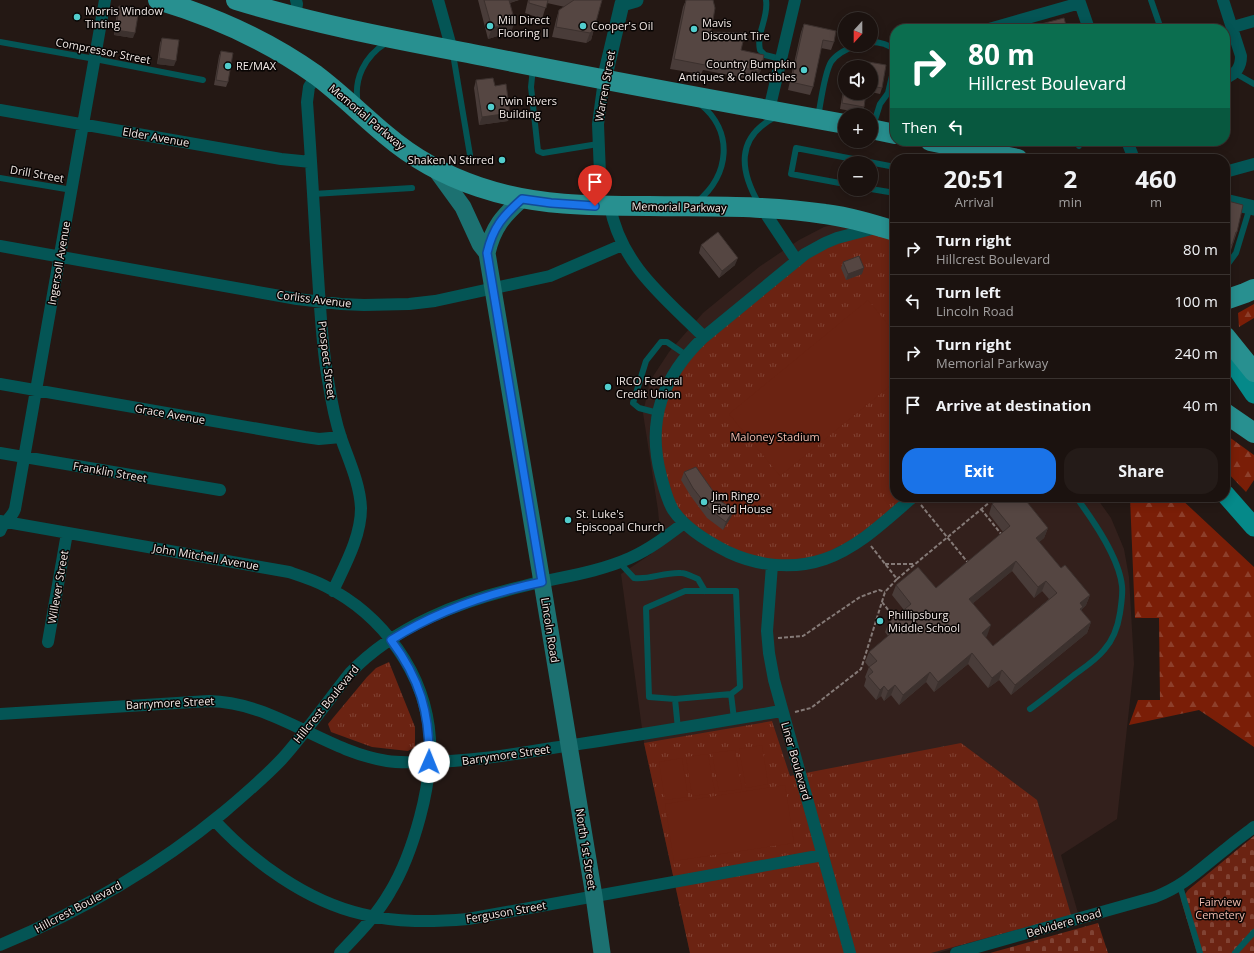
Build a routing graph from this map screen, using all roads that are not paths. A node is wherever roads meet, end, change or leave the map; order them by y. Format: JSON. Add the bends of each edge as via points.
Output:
{"nodes":[{"id":1,"x":105,"y":0,"type":"edge"},
{"id":2,"x":158,"y":0,"type":"edge"},
{"id":3,"x":236,"y":0,"type":"edge"},
{"id":4,"x":438,"y":0,"type":"edge"},
{"id":5,"x":766,"y":0,"type":"edge"},
{"id":6,"x":795,"y":0,"type":"edge"},
{"id":7,"x":1151,"y":0,"type":"edge"},
{"id":8,"x":1223,"y":0,"type":"edge"},
{"id":9,"x":627,"y":1,"type":"edge"},
{"id":10,"x":1079,"y":2,"type":"edge"},
{"id":11,"x":296,"y":8,"type":"edge"},
{"id":12,"x":1254,"y":21,"type":"edge"},
{"id":13,"x":1006,"y":24,"type":"edge"},
{"id":14,"x":1087,"y":24,"type":"edge"},
{"id":15,"x":1159,"y":24,"type":"edge"},
{"id":16,"x":1233,"y":27,"type":"junction"},
{"id":17,"x":393,"y":38,"type":"junction"},
{"id":18,"x":0,"y":42,"type":"edge"},
{"id":19,"x":878,"y":42,"type":"edge"},
{"id":20,"x":890,"y":46,"type":"edge"},
{"id":21,"x":452,"y":50,"type":"junction"},
{"id":22,"x":843,"y":52,"type":"edge"},
{"id":23,"x":95,"y":58,"type":"junction"},
{"id":24,"x":781,"y":59,"type":"junction"},
{"id":25,"x":533,"y":66,"type":"junction"},
{"id":26,"x":1230,"y":75,"type":"edge"},
{"id":27,"x":316,"y":76,"type":"junction"},
{"id":28,"x":203,"y":80,"type":"dead end"},
{"id":29,"x":604,"y":80,"type":"junction"},
{"id":30,"x":890,"y":84,"type":"edge"},
{"id":31,"x":1254,"y":84,"type":"edge"},
{"id":32,"x":690,"y":96,"type":"junction"},
{"id":33,"x":0,"y":110,"type":"edge"},
{"id":34,"x":878,"y":110,"type":"edge"},
{"id":35,"x":777,"y":112,"type":"junction"},
{"id":36,"x":360,"y":113,"type":"junction"},
{"id":37,"x":818,"y":119,"type":"junction"},
{"id":38,"x":838,"y":123,"type":"edge"},
{"id":39,"x":83,"y":124,"type":"junction"},
{"id":40,"x":878,"y":131,"type":"edge"},
{"id":41,"x":890,"y":133,"type":"edge"},
{"id":42,"x":598,"y":144,"type":"junction"},
{"id":43,"x":962,"y":146,"type":"edge"},
{"id":44,"x":1000,"y":154,"type":"edge"},
{"id":45,"x":470,"y":155,"type":"dead end"},
{"id":46,"x":840,"y":156,"type":"edge"},
{"id":47,"x":311,"y":162,"type":"junction"},
{"id":48,"x":878,"y":163,"type":"edge"},
{"id":49,"x":1254,"y":164,"type":"edge"},
{"id":50,"x":890,"y":165,"type":"edge"},
{"id":51,"x":434,"y":167,"type":"junction"},
{"id":52,"x":1230,"y":171,"type":"edge"},
{"id":53,"x":600,"y":174,"type":"dead end"},
{"id":54,"x":0,"y":178,"type":"edge"},
{"id":55,"x":838,"y":183,"type":"edge"},
{"id":56,"x":412,"y":188,"type":"dead end"},
{"id":57,"x":72,"y":190,"type":"junction"},
{"id":58,"x":878,"y":190,"type":"edge"},
{"id":59,"x":890,"y":192,"type":"edge"},
{"id":60,"x":313,"y":194,"type":"junction"},
{"id":61,"x":522,"y":199,"type":"junction"},
{"id":62,"x":1230,"y":202,"type":"edge"},
{"id":63,"x":610,"y":206,"type":"junction"},
{"id":64,"x":692,"y":207,"type":"junction"},
{"id":65,"x":1252,"y":207,"type":"edge"},
{"id":66,"x":762,"y":208,"type":"junction"},
{"id":67,"x":889,"y":229,"type":"edge"},
{"id":68,"x":622,"y":245,"type":"junction"},
{"id":69,"x":0,"y":246,"type":"edge"},
{"id":70,"x":487,"y":253,"type":"junction"},
{"id":71,"x":60,"y":257,"type":"junction"},
{"id":72,"x":797,"y":260,"type":"junction"},
{"id":73,"x":1230,"y":262,"type":"edge"},
{"id":74,"x":494,"y":288,"type":"junction"},
{"id":75,"x":1254,"y":289,"type":"edge"},
{"id":76,"x":1230,"y":298,"type":"edge"},
{"id":77,"x":320,"y":302,"type":"junction"},
{"id":78,"x":704,"y":337,"type":"junction"},
{"id":79,"x":1230,"y":342,"type":"edge"},
{"id":80,"x":686,"y":355,"type":"junction"},
{"id":81,"x":1230,"y":358,"type":"edge"},
{"id":82,"x":1254,"y":372,"type":"edge"},
{"id":83,"x":0,"y":384,"type":"edge"},
{"id":84,"x":36,"y":391,"type":"junction"},
{"id":85,"x":1254,"y":394,"type":"edge"},
{"id":86,"x":658,"y":413,"type":"junction"},
{"id":87,"x":1230,"y":416,"type":"edge"},
{"id":88,"x":1254,"y":433,"type":"edge"},
{"id":89,"x":341,"y":437,"type":"junction"},
{"id":90,"x":0,"y":453,"type":"edge"},
{"id":91,"x":24,"y":457,"type":"junction"},
{"id":92,"x":220,"y":490,"type":"dead end"},
{"id":93,"x":1230,"y":499,"type":"edge"},
{"id":94,"x":913,"y":502,"type":"edge"},
{"id":95,"x":1080,"y":502,"type":"edge"},
{"id":96,"x":1251,"y":522,"type":"edge"},
{"id":97,"x":684,"y":523,"type":"junction"},
{"id":98,"x":2,"y":525,"type":"edge"},
{"id":99,"x":67,"y":533,"type":"junction"},
{"id":100,"x":619,"y":562,"type":"junction"},
{"id":101,"x":772,"y":565,"type":"junction"},
{"id":102,"x":542,"y":582,"type":"junction"},
{"id":103,"x":333,"y":591,"type":"junction"},
{"id":104,"x":705,"y":591,"type":"junction"},
{"id":105,"x":391,"y":640,"type":"junction"},
{"id":106,"x":48,"y":642,"type":"dead end"},
{"id":107,"x":731,"y":694,"type":"junction"},
{"id":108,"x":675,"y":699,"type":"junction"},
{"id":109,"x":1030,"y":709,"type":"dead end"},
{"id":110,"x":781,"y":711,"type":"junction"},
{"id":111,"x":0,"y":714,"type":"edge"},
{"id":112,"x":734,"y":719,"type":"junction"},
{"id":113,"x":678,"y":729,"type":"junction"},
{"id":114,"x":305,"y":731,"type":"junction"},
{"id":115,"x":569,"y":746,"type":"junction"},
{"id":116,"x":429,"y":762,"type":"junction"},
{"id":117,"x":214,"y":820,"type":"junction"},
{"id":118,"x":1253,"y":830,"type":"edge"},
{"id":119,"x":824,"y":856,"type":"junction"},
{"id":120,"x":1175,"y":888,"type":"junction"},
{"id":121,"x":594,"y":896,"type":"junction"},
{"id":122,"x":373,"y":916,"type":"junction"},
{"id":123,"x":1254,"y":932,"type":"edge"},
{"id":124,"x":0,"y":944,"type":"edge"},
{"id":125,"x":340,"y":953,"type":"edge"},
{"id":126,"x":602,"y":953,"type":"edge"},
{"id":127,"x":850,"y":953,"type":"edge"},
{"id":128,"x":956,"y":953,"type":"edge"},
{"id":129,"x":1200,"y":953,"type":"edge"},
{"id":130,"x":1235,"y":953,"type":"edge"}],
"edges":[{"from":1,"to":23,"type":"street","name":"Ingersoll Avenue"},
{"from":2,"to":27,"type":"highway","name":"Memorial Parkway","via":[[207,16],[244,32]]},
{"from":3,"to":11,"type":"highway"},
{"from":4,"to":21,"type":"street"},
{"from":5,"to":24,"type":"lane","via":[[759,41],[760,50],[765,55]]},
{"from":6,"to":24,"type":"street"},
{"from":7,"to":15,"type":"lane"},
{"from":8,"to":16,"type":"street"},
{"from":9,"to":29,"type":"street","name":"Warren Street"},
{"from":10,"to":13,"type":"street"},
{"from":10,"to":14,"type":"street"},
{"from":11,"to":17,"type":"highway","via":[[347,30]]},
{"from":12,"to":16,"type":"street"},
{"from":16,"to":26,"type":"street","via":[[1241,63],[1239,69]]},
{"from":17,"to":21,"type":"highway"},
{"from":17,"to":36,"type":"lane","via":[[378,48],[363,67],[357,84]]},
{"from":18,"to":23,"type":"lane","name":"Compressor Street"},
{"from":19,"to":20,"type":"lane"},
{"from":21,"to":25,"type":"highway"},
{"from":21,"to":45,"type":"lane"},
{"from":22,"to":37,"type":"lane","via":[[832,61],[828,70]]},
{"from":23,"to":28,"type":"lane","name":"Compressor Street"},
{"from":23,"to":39,"type":"street","name":"Ingersoll Avenue"},
{"from":24,"to":35,"type":"street"},
{"from":25,"to":29,"type":"highway"},
{"from":25,"to":42,"type":"lane","via":[[531,87],[538,151],[542,153]]},
{"from":26,"to":31,"type":"lane"},
{"from":27,"to":36,"type":"highway","name":"Memorial Parkway"},
{"from":27,"to":47,"type":"street","name":"Prospect Street","via":[[307,94]]},
{"from":29,"to":32,"type":"highway"},
{"from":29,"to":42,"type":"street","name":"Warren Street"},
{"from":30,"to":34,"type":"lane"},
{"from":32,"to":35,"type":"highway"},
{"from":32,"to":64,"type":"lane","via":[[703,106],[718,125],[723,139],[724,154],[721,169],[713,186]]},
{"from":33,"to":39,"type":"street","name":"Elder Avenue"},
{"from":35,"to":37,"type":"highway"},
{"from":35,"to":66,"type":"lane","via":[[758,128],[746,150],[745,173]]},
{"from":36,"to":51,"type":"highway","name":"Memorial Parkway","via":[[399,146]]},
{"from":37,"to":38,"type":"highway"},
{"from":39,"to":47,"type":"street","name":"Elder Avenue"},
{"from":39,"to":57,"type":"street","name":"Ingersoll Avenue"},
{"from":40,"to":41,"type":"highway"},
{"from":42,"to":53,"type":"street","name":"Warren Street"},
{"from":43,"to":44,"type":"highway"},
{"from":46,"to":55,"type":"lane","via":[[796,148],[791,174]]},
{"from":47,"to":60,"type":"street","name":"Prospect Street"},
{"from":48,"to":50,"type":"lane"},
{"from":49,"to":52,"type":"street"},
{"from":51,"to":61,"type":"highway","name":"Memorial Parkway","via":[[479,187]]},
{"from":51,"to":70,"type":"main road","name":"Lincoln Road","via":[[462,207]]},
{"from":54,"to":57,"type":"lane","name":"Drill Street"},
{"from":56,"to":60,"type":"lane"},
{"from":57,"to":71,"type":"street","name":"Ingersoll Avenue"},
{"from":58,"to":59,"type":"lane"},
{"from":60,"to":77,"type":"street","name":"Prospect Street"},
{"from":61,"to":63,"type":"highway","name":"Memorial Parkway"},
{"from":61,"to":70,"type":"main road","name":"Lincoln Road","via":[[496,226]]},
{"from":62,"to":65,"type":"street"},
{"from":63,"to":64,"type":"highway","name":"Memorial Parkway"},
{"from":63,"to":68,"type":"street"},
{"from":64,"to":66,"type":"highway","name":"Memorial Parkway"},
{"from":65,"to":73,"type":"lane","via":[[1236,254]]},
{"from":66,"to":67,"type":"highway","name":"Memorial Parkway","via":[[827,214]]},
{"from":66,"to":72,"type":"street"},
{"from":67,"to":72,"type":"street","via":[[858,232],[825,242]]},
{"from":68,"to":74,"type":"street","name":"Corliss Avenue","via":[[550,276]]},
{"from":68,"to":78,"type":"street","via":[[649,282]]},
{"from":69,"to":71,"type":"street","name":"Corliss Avenue"},
{"from":70,"to":74,"type":"main road","name":"Lincoln Road"},
{"from":71,"to":77,"type":"street","name":"Corliss Avenue"},
{"from":71,"to":84,"type":"street","name":"Ingersoll Avenue"},
{"from":72,"to":78,"type":"street"},
{"from":74,"to":77,"type":"street","name":"Corliss Avenue","via":[[409,304],[364,305]]},
{"from":74,"to":102,"type":"main road","name":"Lincoln Road"},
{"from":75,"to":76,"type":"highway"},
{"from":77,"to":89,"type":"street","name":"Prospect Street","via":[[327,378]]},
{"from":78,"to":80,"type":"street"},
{"from":79,"to":82,"type":"highway"},
{"from":80,"to":86,"type":"street","via":[[667,384]]},
{"from":80,"to":86,"type":"lane","via":[[667,342],[661,342],[646,361],[633,403],[639,408]]},
{"from":81,"to":85,"type":"main road"},
{"from":83,"to":84,"type":"street","name":"Grace Avenue"},
{"from":84,"to":89,"type":"street","name":"Grace Avenue","via":[[305,437]]},
{"from":84,"to":91,"type":"street","name":"Ingersoll Avenue"},
{"from":86,"to":97,"type":"street","via":[[656,444],[659,471],[673,510]]},
{"from":87,"to":88,"type":"highway"},
{"from":89,"to":103,"type":"street","name":"Prospect Street","via":[[361,506],[356,536]]},
{"from":90,"to":91,"type":"street","name":"Franklin Street"},
{"from":91,"to":92,"type":"street","name":"Franklin Street"},
{"from":91,"to":98,"type":"street","name":"Ingersoll Avenue","via":[[15,509]]},
{"from":93,"to":96,"type":"main road"},
{"from":94,"to":101,"type":"street","via":[[864,538],[824,559],[790,565]]},
{"from":95,"to":109,"type":"lane","via":[[1109,548],[1116,565],[1122,586],[1119,620],[1114,635],[1105,649]]},
{"from":97,"to":100,"type":"street","name":"Hillcrest Boulevard","via":[[660,541]]},
{"from":97,"to":101,"type":"street","via":[[707,540],[737,556]]},
{"from":98,"to":99,"type":"street","name":"John Mitchell Avenue"},
{"from":99,"to":103,"type":"street","name":"John Mitchell Avenue","via":[[289,572]]},
{"from":99,"to":106,"type":"street","name":"Willever Street"},
{"from":100,"to":102,"type":"street","name":"Hillcrest Boulevard","via":[[581,574]]},
{"from":100,"to":104,"type":"lane","via":[[634,578],[682,573],[698,579]]},
{"from":101,"to":110,"type":"street","name":"Liner Boulevard","via":[[768,639]]},
{"from":102,"to":105,"type":"street","name":"Hillcrest Boulevard","via":[[462,604],[408,628]]},
{"from":102,"to":115,"type":"main road","name":"Lincoln Road"},
{"from":103,"to":105,"type":"street","name":"John Mitchell Avenue","via":[[360,609]]},
{"from":104,"to":107,"type":"lane","via":[[736,591],[740,688]]},
{"from":104,"to":108,"type":"lane","via":[[685,591],[646,608],[649,697]]},
{"from":105,"to":114,"type":"street","name":"Hillcrest Boulevard","via":[[362,660]]},
{"from":105,"to":116,"type":"street","name":"John Mitchell Avenue","via":[[404,658],[421,695],[429,733]]},
{"from":107,"to":108,"type":"lane"},
{"from":107,"to":112,"type":"lane"},
{"from":108,"to":113,"type":"lane"},
{"from":110,"to":112,"type":"street","name":"Barrymore Street"},
{"from":110,"to":119,"type":"street","name":"Liner Boulevard"},
{"from":111,"to":114,"type":"street","name":"Barrymore Street","via":[[209,700],[240,704],[275,716]]},
{"from":112,"to":113,"type":"street","name":"Barrymore Street"},
{"from":113,"to":115,"type":"street","name":"Barrymore Street"},
{"from":114,"to":116,"type":"street","name":"Barrymore Street","via":[[363,756],[397,762]]},
{"from":114,"to":117,"type":"street","name":"Hillcrest Boulevard","via":[[282,759]]},
{"from":115,"to":116,"type":"street","name":"Barrymore Street","via":[[464,761]]},
{"from":115,"to":121,"type":"main road","name":"North 1st Street"},
{"from":116,"to":122,"type":"street","name":"John Mitchell Avenue","via":[[426,793],[406,861],[390,893]]},
{"from":117,"to":122,"type":"street","name":"Ferguson Street","via":[[261,863],[291,884],[339,907]]},
{"from":117,"to":124,"type":"street","name":"Hillcrest Boulevard","via":[[189,840],[106,894],[39,929]]},
{"from":118,"to":120,"type":"street","name":"Belvidere Road"},
{"from":119,"to":121,"type":"street","name":"Ferguson Street"},
{"from":119,"to":127,"type":"street","name":"Liner Boulevard"},
{"from":120,"to":128,"type":"street","name":"Belvidere Road","via":[[1155,897]]},
{"from":120,"to":129,"type":"lane"},
{"from":121,"to":122,"type":"street","name":"Ferguson Street","via":[[468,919],[406,921]]},
{"from":121,"to":126,"type":"main road","name":"North 1st Street"},
{"from":122,"to":125,"type":"street","name":"John Mitchell Avenue"},
{"from":123,"to":130,"type":"lane"}]}
